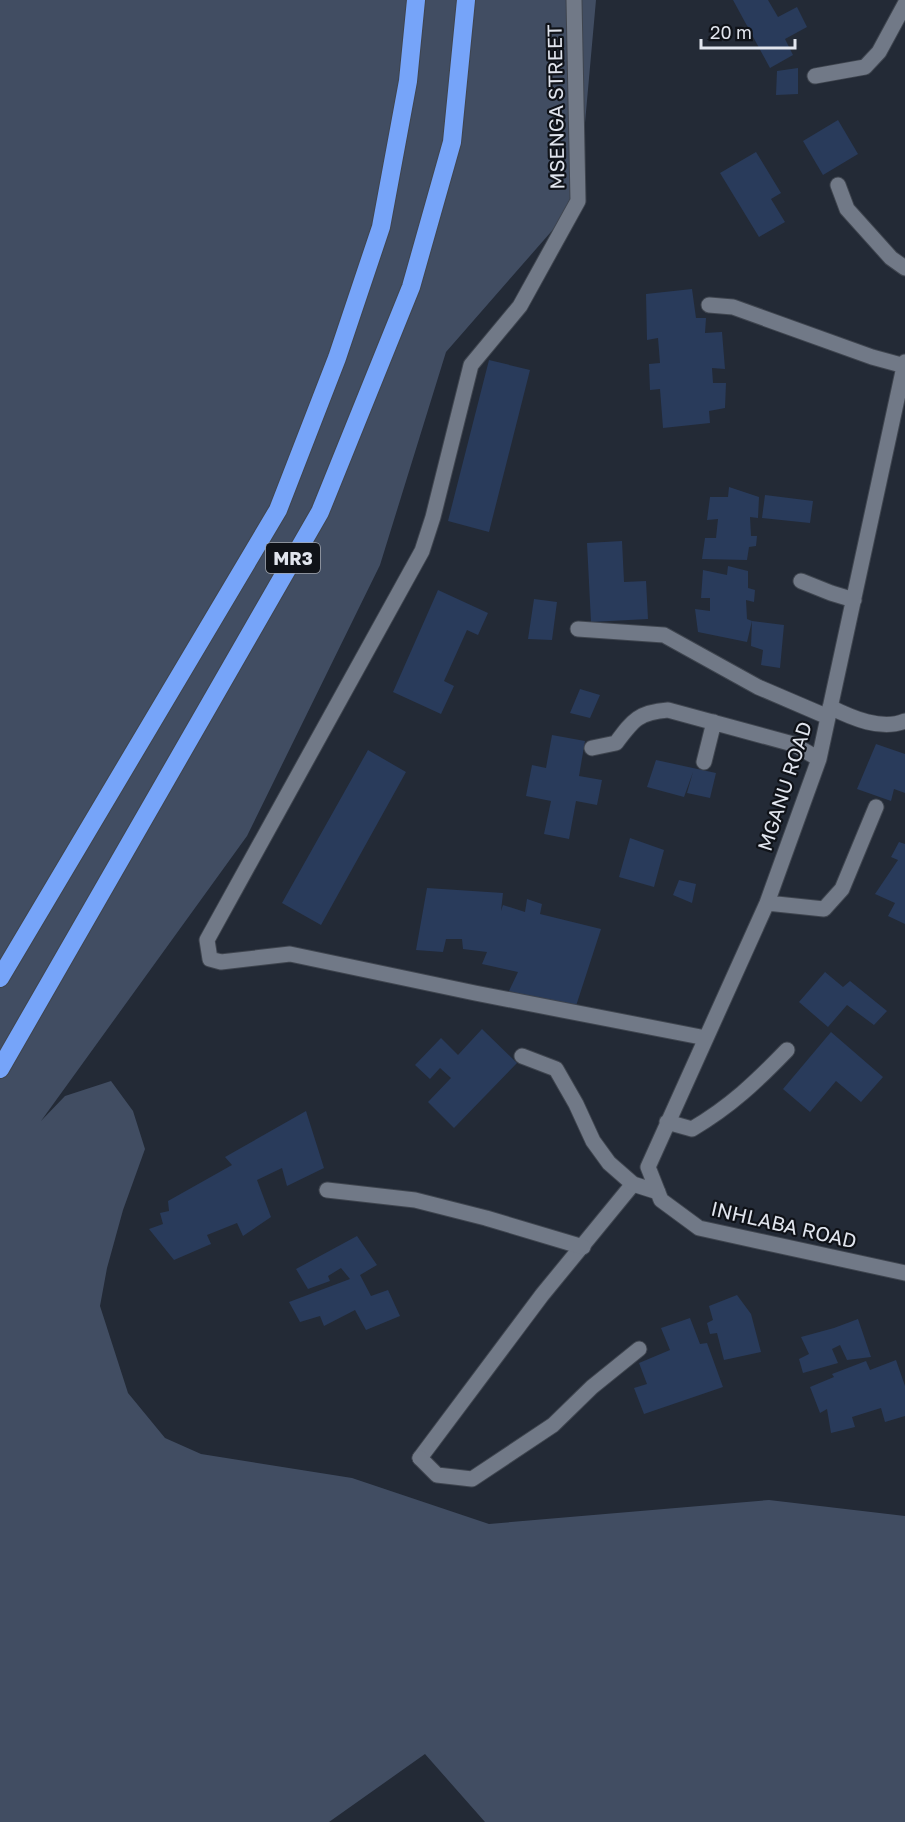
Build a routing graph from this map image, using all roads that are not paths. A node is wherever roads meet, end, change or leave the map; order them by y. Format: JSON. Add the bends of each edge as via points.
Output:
{"nodes":[{"id":1,"x":416,"y":0,"type":"edge"},
{"id":2,"x":466,"y":0,"type":"edge"},
{"id":3,"x":574,"y":0,"type":"edge"},
{"id":4,"x":905,"y":4,"type":"edge"},
{"id":5,"x":814,"y":76,"type":"dead end"},
{"id":6,"x":838,"y":185,"type":"dead end"},
{"id":7,"x":905,"y":267,"type":"edge"},
{"id":8,"x":709,"y":305,"type":"dead end"},
{"id":9,"x":905,"y":364,"type":"edge"},
{"id":10,"x":801,"y":581,"type":"dead end"},
{"id":11,"x":854,"y":600,"type":"junction"},
{"id":12,"x":578,"y":629,"type":"dead end"},
{"id":13,"x":829,"y":712,"type":"junction"},
{"id":14,"x":905,"y":721,"type":"edge"},
{"id":15,"x":714,"y":722,"type":"junction"},
{"id":16,"x":592,"y":748,"type":"dead end"},
{"id":17,"x":819,"y":759,"type":"junction"},
{"id":18,"x":704,"y":762,"type":"dead end"},
{"id":19,"x":876,"y":807,"type":"dead end"},
{"id":20,"x":767,"y":903,"type":"junction"},
{"id":21,"x":0,"y":978,"type":"edge"},
{"id":22,"x":706,"y":1038,"type":"junction"},
{"id":23,"x":787,"y":1050,"type":"dead end"},
{"id":24,"x":522,"y":1056,"type":"dead end"},
{"id":25,"x":0,"y":1069,"type":"edge"},
{"id":26,"x":667,"y":1122,"type":"junction"},
{"id":27,"x":633,"y":1184,"type":"junction"},
{"id":28,"x":327,"y":1190,"type":"dead end"},
{"id":29,"x":659,"y":1196,"type":"junction"},
{"id":30,"x":583,"y":1247,"type":"junction"},
{"id":31,"x":905,"y":1273,"type":"edge"},
{"id":32,"x":639,"y":1349,"type":"dead end"}],
"edges":[{"from":1,"to":21,"type":"highway","number":"MR3","via":[[408,81],[381,227],[337,358],[278,510]]},
{"from":2,"to":25,"type":"highway","number":"MR3","via":[[452,142],[411,287],[320,512]]},
{"from":3,"to":22,"type":"street","name":"MSENGA STREET","via":[[578,201],[520,306],[471,365],[422,550],[207,940],[210,959],[221,962],[290,954]]},
{"from":4,"to":5,"type":"street","via":[[879,52],[865,67]]},
{"from":6,"to":7,"type":"street","via":[[847,209],[891,258]]},
{"from":8,"to":9,"type":"street","via":[[733,307],[872,357]]},
{"from":9,"to":11,"type":"street","name":"MGANU ROAD"},
{"from":10,"to":11,"type":"street"},
{"from":11,"to":13,"type":"street","name":"MGANU ROAD"},
{"from":12,"to":13,"type":"street","via":[[664,635],[758,687]]},
{"from":13,"to":14,"type":"street","via":[[893,726]]},
{"from":13,"to":17,"type":"street","name":"MGANU ROAD"},
{"from":15,"to":16,"type":"street","via":[[668,710],[652,711],[632,721],[616,743]]},
{"from":15,"to":17,"type":"street","via":[[793,744]]},
{"from":15,"to":18,"type":"street"},
{"from":17,"to":20,"type":"street","name":"MGANU ROAD"},
{"from":19,"to":20,"type":"street","via":[[842,889],[824,909]]},
{"from":20,"to":22,"type":"street","name":"MGANU ROAD"},
{"from":22,"to":26,"type":"street","name":"MGANU ROAD"},
{"from":23,"to":26,"type":"street","via":[[720,1113],[692,1129]]},
{"from":24,"to":27,"type":"street","via":[[556,1069],[593,1141],[609,1163]]},
{"from":26,"to":29,"type":"street","name":"MGANU ROAD","via":[[648,1167]]},
{"from":27,"to":29,"type":"street","name":"INHLABA ROAD"},
{"from":27,"to":30,"type":"street"},
{"from":28,"to":30,"type":"street","via":[[415,1200]]},
{"from":29,"to":31,"type":"street","name":"INHLABA ROAD","via":[[699,1228]]},
{"from":30,"to":32,"type":"street","via":[[542,1295],[420,1458],[437,1474],[472,1479],[553,1425]]}]}
